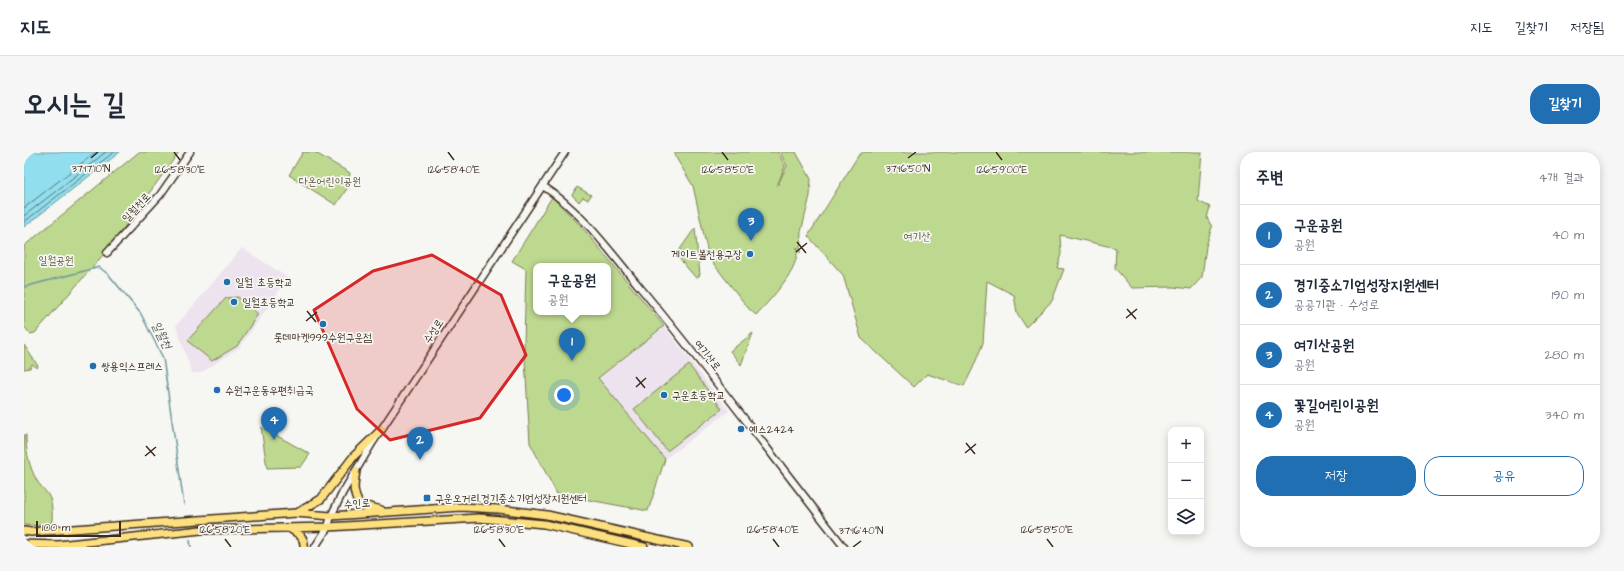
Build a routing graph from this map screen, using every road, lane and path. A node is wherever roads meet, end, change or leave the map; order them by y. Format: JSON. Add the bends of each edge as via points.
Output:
{"nodes":[{"id":1,"x":190,"y":152,"type":"edge"},
{"id":2,"x":565,"y":152,"type":"edge"},
{"id":3,"x":543,"y":186,"type":"junction"},
{"id":4,"x":107,"y":254,"type":"dead end"},
{"id":5,"x":382,"y":429,"type":"junction"},
{"id":6,"x":356,"y":471,"type":"junction"},
{"id":7,"x":389,"y":512,"type":"junction"},
{"id":8,"x":296,"y":514,"type":"junction"},
{"id":9,"x":331,"y":516,"type":"junction"},
{"id":10,"x":328,"y":527,"type":"junction"},
{"id":11,"x":288,"y":528,"type":"junction"},
{"id":12,"x":24,"y":531,"type":"edge"},
{"id":13,"x":24,"y":544,"type":"edge"},
{"id":14,"x":304,"y":547,"type":"edge"},
{"id":15,"x":315,"y":547,"type":"edge"},
{"id":16,"x":644,"y":547,"type":"edge"},
{"id":17,"x":689,"y":547,"type":"edge"},
{"id":18,"x":844,"y":547,"type":"edge"}],
"edges":[{"from":1,"to":4,"type":"street","name":"일월천로","via":[[160,195]]},
{"from":2,"to":3,"type":"street","name":"수성로"},
{"from":3,"to":5,"type":"street","name":"수성로"},
{"from":3,"to":18,"type":"street","name":"여기산로","via":[[554,193],[585,223],[674,327]]},
{"from":5,"to":6,"type":"street","name":"수성로"},
{"from":5,"to":8,"type":"main road","via":[[354,456],[321,499]]},
{"from":6,"to":7,"type":"main road","via":[[353,490],[359,504]]},
{"from":6,"to":9,"type":"street","name":"수성로"},
{"from":7,"to":9,"type":"main road","name":"수인로"},
{"from":7,"to":17,"type":"main road","name":"수인로","via":[[461,507],[533,513],[593,524]]},
{"from":8,"to":9,"type":"main road","name":"수인로"},
{"from":8,"to":12,"type":"main road","name":"수인로"},
{"from":9,"to":10,"type":"street","name":"수성로"},
{"from":10,"to":11,"type":"main road","name":"수인로"},
{"from":10,"to":15,"type":"street","name":"수성로"},
{"from":10,"to":16,"type":"main road","name":"수인로","via":[[473,518],[501,519],[576,530]]},
{"from":11,"to":13,"type":"main road","name":"수인로","via":[[201,530],[58,545]]},
{"from":11,"to":14,"type":"main road","via":[[299,534],[304,541]]}]}
